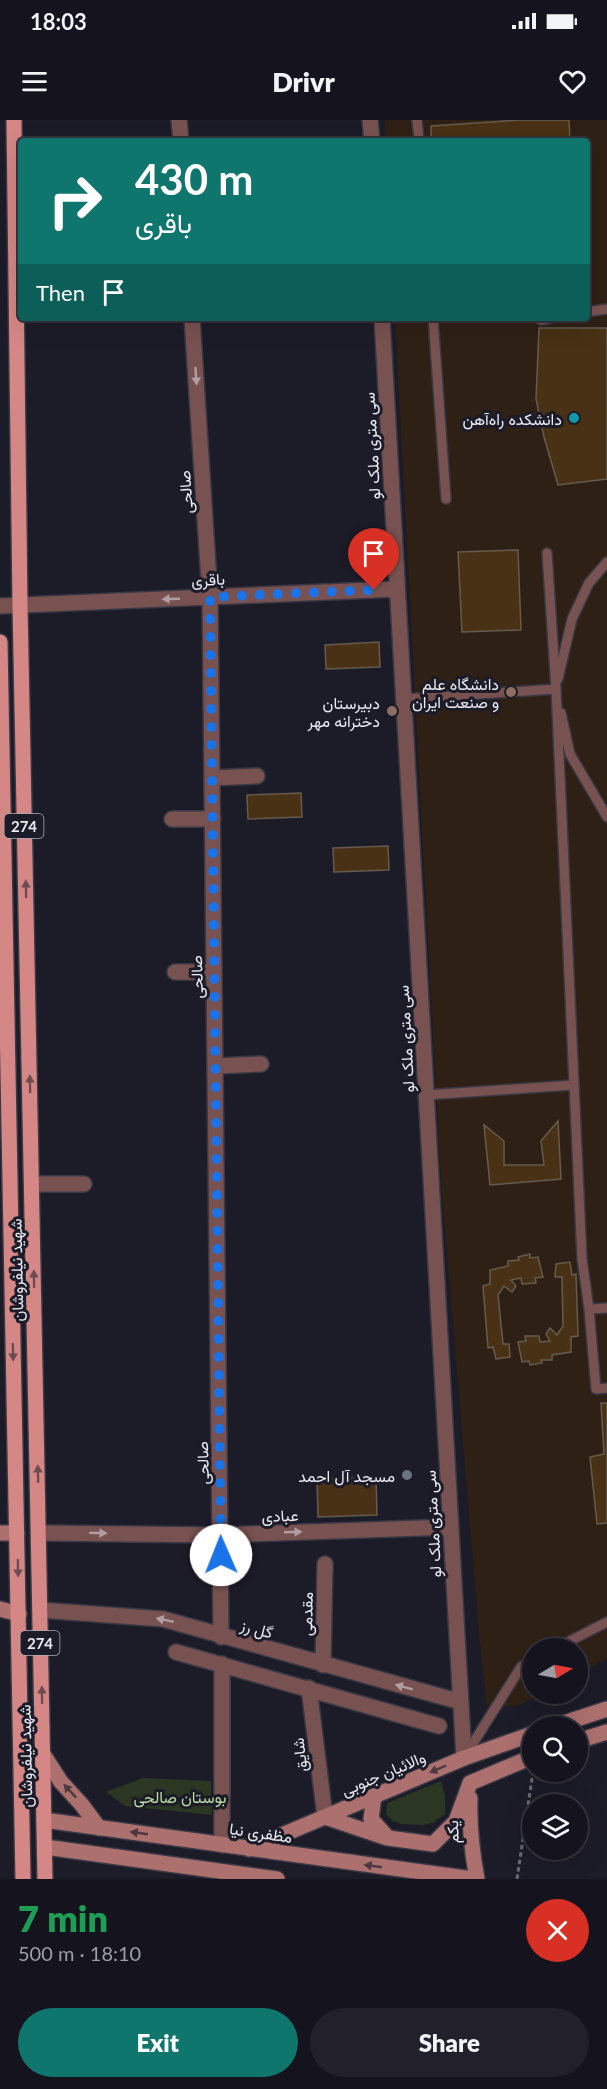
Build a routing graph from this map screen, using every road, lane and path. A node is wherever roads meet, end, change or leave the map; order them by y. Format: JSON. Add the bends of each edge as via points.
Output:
{"nodes":[{"id":1,"x":14,"y":120,"type":"edge"},
{"id":2,"x":179,"y":120,"type":"edge"},
{"id":3,"x":370,"y":120,"type":"edge"},
{"id":4,"x":417,"y":120,"type":"edge"},
{"id":5,"x":181,"y":138,"type":"edge"},
{"id":6,"x":372,"y":138,"type":"edge"},
{"id":7,"x":419,"y":138,"type":"edge"},
{"id":8,"x":607,"y":309,"type":"edge"},
{"id":9,"x":590,"y":311,"type":"edge"},
{"id":10,"x":192,"y":321,"type":"edge"},
{"id":11,"x":382,"y":321,"type":"edge"},
{"id":12,"x":433,"y":321,"type":"edge"},
{"id":13,"x":447,"y":499,"type":"dead end"},
{"id":14,"x":547,"y":553,"type":"dead end"},
{"id":15,"x":607,"y":562,"type":"edge"},
{"id":16,"x":397,"y":589,"type":"junction"},
{"id":17,"x":210,"y":597,"type":"junction"},
{"id":18,"x":20,"y":605,"type":"junction"},
{"id":19,"x":0,"y":606,"type":"edge"},
{"id":20,"x":0,"y":642,"type":"edge"},
{"id":21,"x":555,"y":689,"type":"junction"},
{"id":22,"x":403,"y":699,"type":"junction"},
{"id":23,"x":257,"y":776,"type":"dead end"},
{"id":24,"x":212,"y":777,"type":"junction"},
{"id":25,"x":607,"y":818,"type":"edge"},
{"id":26,"x":172,"y":819,"type":"dead end"},
{"id":27,"x":213,"y":819,"type":"junction"},
{"id":28,"x":176,"y":972,"type":"dead end"},
{"id":29,"x":214,"y":972,"type":"junction"},
{"id":30,"x":261,"y":1064,"type":"dead end"},
{"id":31,"x":216,"y":1065,"type":"junction"},
{"id":32,"x":573,"y":1085,"type":"junction"},
{"id":33,"x":426,"y":1095,"type":"junction"},
{"id":34,"x":32,"y":1184,"type":"junction"},
{"id":35,"x":84,"y":1184,"type":"dead end"},
{"id":36,"x":607,"y":1308,"type":"edge"},
{"id":37,"x":590,"y":1309,"type":"junction"},
{"id":38,"x":607,"y":1388,"type":"edge"},
{"id":39,"x":451,"y":1527,"type":"junction"},
{"id":40,"x":0,"y":1533,"type":"edge"},
{"id":41,"x":17,"y":1533,"type":"junction"},
{"id":42,"x":39,"y":1533,"type":"junction"},
{"id":43,"x":221,"y":1535,"type":"junction"},
{"id":44,"x":325,"y":1564,"type":"dead end"},
{"id":45,"x":0,"y":1609,"type":"edge"},
{"id":46,"x":40,"y":1610,"type":"junction"},
{"id":47,"x":19,"y":1614,"type":"junction"},
{"id":48,"x":607,"y":1622,"type":"edge"},
{"id":49,"x":222,"y":1636,"type":"junction"},
{"id":50,"x":576,"y":1638,"type":"edge"},
{"id":51,"x":176,"y":1652,"type":"dead end"},
{"id":52,"x":222,"y":1664,"type":"junction"},
{"id":53,"x":324,"y":1665,"type":"junction"},
{"id":54,"x":522,"y":1666,"type":"edge"},
{"id":55,"x":309,"y":1688,"type":"junction"},
{"id":56,"x":461,"y":1702,"type":"junction"},
{"id":57,"x":607,"y":1709,"type":"edge"},
{"id":58,"x":586,"y":1716,"type":"edge"},
{"id":59,"x":439,"y":1726,"type":"dead end"},
{"id":60,"x":607,"y":1731,"type":"edge"},
{"id":61,"x":522,"y":1738,"type":"edge"},
{"id":62,"x":588,"y":1738,"type":"edge"},
{"id":63,"x":43,"y":1754,"type":"junction"},
{"id":64,"x":464,"y":1758,"type":"junction"},
{"id":65,"x":522,"y":1761,"type":"edge"},
{"id":66,"x":470,"y":1782,"type":"junction"},
{"id":67,"x":532,"y":1782,"type":"edge"},
{"id":68,"x":374,"y":1796,"type":"junction"},
{"id":69,"x":21,"y":1815,"type":"junction"},
{"id":70,"x":325,"y":1817,"type":"junction"},
{"id":71,"x":44,"y":1820,"type":"junction"},
{"id":72,"x":99,"y":1828,"type":"junction"},
{"id":73,"x":388,"y":1838,"type":"junction"},
{"id":74,"x":176,"y":1839,"type":"junction"},
{"id":75,"x":22,"y":1845,"type":"junction"},
{"id":76,"x":222,"y":1845,"type":"junction"},
{"id":77,"x":45,"y":1846,"type":"junction"},
{"id":78,"x":249,"y":1849,"type":"junction"},
{"id":79,"x":172,"y":1865,"type":"junction"},
{"id":80,"x":23,"y":1879,"type":"edge"},
{"id":81,"x":45,"y":1879,"type":"edge"},
{"id":82,"x":277,"y":1879,"type":"edge"},
{"id":83,"x":475,"y":1879,"type":"edge"},
{"id":84,"x":517,"y":1879,"type":"edge"}],
"edges":[{"from":1,"to":18,"type":"main road","name":"شهید نیلفروشان","number":"274"},
{"from":2,"to":5,"type":"street"},
{"from":3,"to":6,"type":"street"},
{"from":4,"to":7,"type":"lane"},
{"from":8,"to":9,"type":"lane"},
{"from":10,"to":17,"type":"street","name":"صالحی","one_way":true},
{"from":11,"to":16,"type":"street","name":"سی متری ملک لو"},
{"from":12,"to":13,"type":"lane"},
{"from":14,"to":21,"type":"lane"},
{"from":15,"to":21,"type":"lane","via":[[589,583],[572,619]]},
{"from":16,"to":17,"type":"street","name":"باقری"},
{"from":16,"to":22,"type":"street","name":"سی متری ملک لو"},
{"from":17,"to":18,"type":"street","name":"باقری","one_way":true},
{"from":17,"to":24,"type":"street","name":"صالحی"},
{"from":18,"to":19,"type":"street","name":"باقری"},
{"from":34,"to":18,"type":"main road","name":"شهید نیلفروشان","number":"274","one_way":true},
{"from":20,"to":41,"type":"main road","name":"شهید نیلفروشان","number":"274","one_way":true},
{"from":21,"to":22,"type":"lane"},
{"from":21,"to":25,"type":"lane","via":[[570,754]]},
{"from":21,"to":32,"type":"lane"},
{"from":22,"to":33,"type":"street","name":"سی متری ملک لو"},
{"from":23,"to":24,"type":"street"},
{"from":24,"to":27,"type":"street","name":"صالحی"},
{"from":26,"to":27,"type":"street"},
{"from":27,"to":29,"type":"street","name":"صالحی"},
{"from":28,"to":29,"type":"street"},
{"from":29,"to":31,"type":"street","name":"صالحی"},
{"from":30,"to":31,"type":"street"},
{"from":31,"to":43,"type":"street","name":"صالحی"},
{"from":32,"to":33,"type":"lane"},
{"from":32,"to":37,"type":"lane","via":[[582,1259]]},
{"from":33,"to":39,"type":"street","name":"سی متری ملک لو"},
{"from":34,"to":35,"type":"street"},
{"from":42,"to":34,"type":"main road","name":"شهید نیلفروشان","number":"274","one_way":true},
{"from":36,"to":37,"type":"lane"},
{"from":37,"to":38,"type":"lane","via":[[596,1389]]},
{"from":43,"to":39,"type":"street","name":"عبادی","one_way":true},
{"from":39,"to":56,"type":"street","name":"سی متری ملک لو"},
{"from":40,"to":41,"type":"main road"},
{"from":41,"to":42,"type":"main road"},
{"from":41,"to":47,"type":"main road","name":"شهید نیلفروشان","number":"274","one_way":true},
{"from":42,"to":43,"type":"street","name":"عبادی","one_way":true},
{"from":42,"to":46,"type":"main road","name":"شهید نیلفروشان","number":"274"},
{"from":43,"to":49,"type":"street","name":"صالحی"},
{"from":44,"to":53,"type":"street","name":"مقدمی"},
{"from":45,"to":47,"type":"main road"},
{"from":49,"to":46,"type":"street","name":"گل رز","one_way":true,"via":[[163,1619]]},
{"from":63,"to":46,"type":"main road","name":"شهید نیلفروشان","number":"274","one_way":true},
{"from":47,"to":69,"type":"main road","name":"شهید نیلفروشان","number":"274"},
{"from":48,"to":50,"type":"lane"},
{"from":49,"to":53,"type":"street","name":"گل رز"},
{"from":51,"to":52,"type":"street"},
{"from":52,"to":55,"type":"street"},
{"from":52,"to":76,"type":"street"},
{"from":56,"to":53,"type":"street","name":"گل رز","one_way":true},
{"from":54,"to":64,"type":"lane"},
{"from":55,"to":59,"type":"street"},
{"from":55,"to":70,"type":"street","name":"شایق"},
{"from":56,"to":64,"type":"street","name":"سی متری ملک لو"},
{"from":57,"to":58,"type":"main road"},
{"from":60,"to":62,"type":"main road"},
{"from":61,"to":64,"type":"main road","name":"والائیان جنوبی"},
{"from":63,"to":71,"type":"main road","name":"شهید نیلفروشان","number":"274"},
{"from":72,"to":63,"type":"main road","one_way":true},
{"from":64,"to":68,"type":"main road","name":"والائیان جنوبی","one_way":true},
{"from":65,"to":66,"type":"main road"},
{"from":66,"to":73,"type":"main road","via":[[456,1821],[433,1844]]},
{"from":66,"to":83,"type":"main road","name":"یکم","via":[[469,1821]]},
{"from":67,"to":84,"type":"path"},
{"from":68,"to":70,"type":"main road","name":"والائیان جنوبی"},
{"from":68,"to":73,"type":"main road","via":[[371,1819]]},
{"from":69,"to":71,"type":"main road"},
{"from":69,"to":75,"type":"main road","name":"شهید نیلفروشان","number":"274"},
{"from":70,"to":73,"type":"main road"},
{"from":70,"to":78,"type":"main road","name":"والائیان جنوبی"},
{"from":71,"to":72,"type":"main road","name":"مظفری نیا"},
{"from":71,"to":77,"type":"main road","name":"شهید نیلفروشان","number":"274"},
{"from":74,"to":72,"type":"main road","name":"مظفری نیا","one_way":true},
{"from":74,"to":76,"type":"main road","name":"مظفری نیا"},
{"from":74,"to":79,"type":"main road","via":[[168,1844]]},
{"from":75,"to":77,"type":"main road"},
{"from":75,"to":80,"type":"main road","name":"شهید نیلفروشان","number":"274"},
{"from":76,"to":78,"type":"main road","name":"مظفری نیا"},
{"from":77,"to":79,"type":"main road"},
{"from":77,"to":81,"type":"main road","name":"شهید نیلفروشان","number":"274"},
{"from":83,"to":78,"type":"main road","name":"مظفری نیا","one_way":true},
{"from":79,"to":82,"type":"main road"}]}
